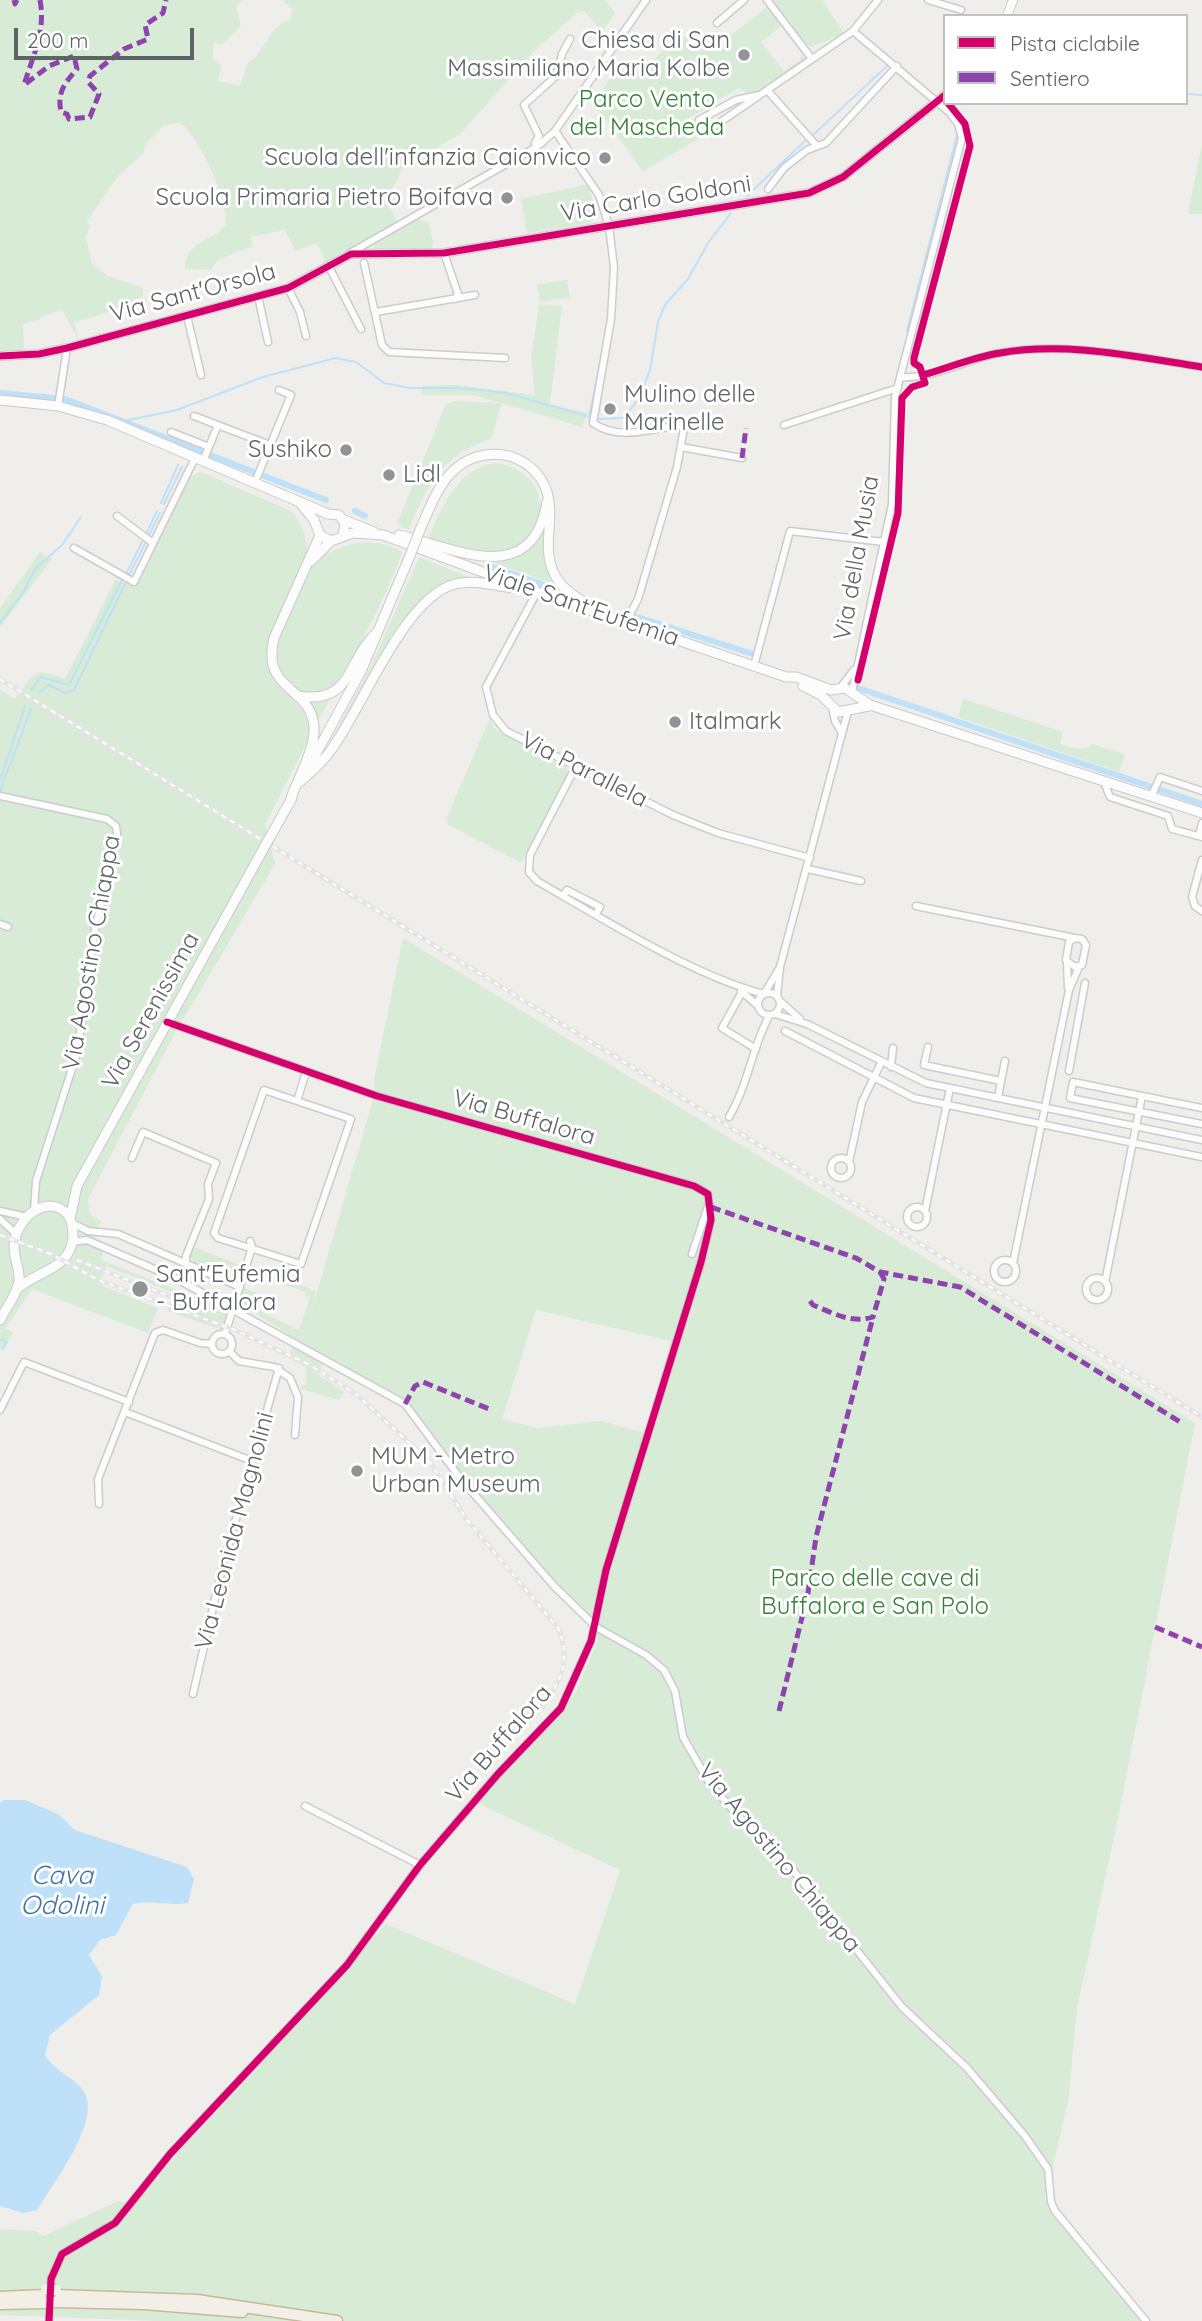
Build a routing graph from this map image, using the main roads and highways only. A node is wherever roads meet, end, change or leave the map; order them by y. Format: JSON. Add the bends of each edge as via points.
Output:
{"nodes":[{"id":1,"x":0,"y":400,"type":"edge"},
{"id":2,"x":548,"y":497,"type":"junction"},
{"id":3,"x":295,"y":499,"type":"junction"},
{"id":4,"x":328,"y":514,"type":"junction"},
{"id":5,"x":344,"y":520,"type":"junction"},
{"id":6,"x":319,"y":531,"type":"junction"},
{"id":7,"x":379,"y":534,"type":"junction"},
{"id":8,"x":343,"y":536,"type":"junction"},
{"id":9,"x":331,"y":541,"type":"junction"},
{"id":10,"x":310,"y":562,"type":"junction"},
{"id":11,"x":534,"y":591,"type":"junction"},
{"id":12,"x":600,"y":613,"type":"junction"},
{"id":13,"x":382,"y":627,"type":"junction"},
{"id":14,"x":786,"y":677,"type":"junction"},
{"id":15,"x":837,"y":689,"type":"junction"},
{"id":16,"x":853,"y":695,"type":"junction"},
{"id":17,"x":297,"y":696,"type":"junction"},
{"id":18,"x":831,"y":705,"type":"junction"},
{"id":19,"x":875,"y":707,"type":"junction"},
{"id":20,"x":850,"y":710,"type":"junction"},
{"id":21,"x":301,"y":781,"type":"junction"},
{"id":22,"x":289,"y":804,"type":"junction"},
{"id":23,"x":1202,"y":813,"type":"edge"},
{"id":24,"x":77,"y":1186,"type":"junction"},
{"id":25,"x":52,"y":1206,"type":"junction"},
{"id":26,"x":71,"y":1221,"type":"junction"},
{"id":27,"x":19,"y":1266,"type":"junction"},
{"id":28,"x":37,"y":1275,"type":"junction"},
{"id":29,"x":17,"y":1289,"type":"junction"},
{"id":30,"x":0,"y":1320,"type":"edge"},
{"id":31,"x":0,"y":2291,"type":"edge"},
{"id":32,"x":51,"y":2296,"type":"junction"},
{"id":33,"x":0,"y":2297,"type":"edge"},
{"id":34,"x":0,"y":2307,"type":"edge"},
{"id":35,"x":293,"y":2321,"type":"edge"},
{"id":36,"x":337,"y":2321,"type":"edge"}],
"edges":[{"from":1,"to":3,"type":"main road","via":[[58,403],[256,479]]},
{"from":2,"to":7,"type":"main road","via":[[535,536],[506,555],[470,555]]},
{"from":2,"to":12,"type":"main road","name":"Via Serenissima","via":[[551,565],[572,595]]},
{"from":2,"to":13,"type":"main road","name":"Via Serenissima","bridge":true,"via":[[538,475],[524,461],[502,454],[466,461],[437,493]]},
{"from":3,"to":4,"type":"main road"},
{"from":3,"to":6,"type":"main road"},
{"from":4,"to":5,"type":"main road"},
{"from":4,"to":6,"type":"main road","via":[[322,517]]},
{"from":5,"to":7,"type":"main road","name":"Viale Sant'Eufemia"},
{"from":5,"to":8,"type":"main road"},
{"from":6,"to":9,"type":"main road"},
{"from":6,"to":10,"type":"main road"},
{"from":7,"to":8,"type":"main road","name":"Viale Sant'Eufemia"},
{"from":7,"to":11,"type":"main road","name":"Viale Sant'Eufemia"},
{"from":8,"to":9,"type":"main road"},
{"from":9,"to":10,"type":"main road"},
{"from":10,"to":17,"type":"main road","via":[[271,653],[277,677]]},
{"from":11,"to":12,"type":"main road","name":"Viale Sant'Eufemia"},
{"from":11,"to":21,"type":"main road","via":[[472,582],[453,584],[438,593],[401,634],[332,750]]},
{"from":12,"to":14,"type":"main road","name":"Viale Sant'Eufemia"},
{"from":13,"to":17,"type":"main road","via":[[366,641],[340,689],[321,698]]},
{"from":13,"to":21,"type":"main road","name":"Via Serenissima"},
{"from":14,"to":15,"type":"main road","name":"Viale Sant'Eufemia"},
{"from":14,"to":18,"type":"main road","name":"Viale Sant'Eufemia"},
{"from":15,"to":16,"type":"main road","name":"Viale Sant'Eufemia"},
{"from":15,"to":18,"type":"main road"},
{"from":16,"to":19,"type":"main road","name":"Viale Sant'Eufemia"},
{"from":16,"to":20,"type":"main road"},
{"from":17,"to":22,"type":"main road","via":[[311,715],[314,732]]},
{"from":18,"to":20,"type":"main road","name":"Viale Sant'Eufemia","via":[[838,712]]},
{"from":19,"to":20,"type":"main road","name":"Viale Sant'Eufemia"},
{"from":19,"to":23,"type":"main road","name":"Viale Sant'Eufemia"},
{"from":21,"to":22,"type":"main road","name":"Via Serenissima"},
{"from":22,"to":24,"type":"main road","name":"Via Serenissima","bridge":true},
{"from":24,"to":25,"type":"main road","name":"Via Serenissima"},
{"from":24,"to":26,"type":"main road","name":"Via Serenissima"},
{"from":25,"to":26,"type":"main road"},
{"from":25,"to":27,"type":"main road","name":"Via Serenissima","via":[[31,1214],[16,1234]]},
{"from":26,"to":28,"type":"main road","name":"Via Serenissima","via":[[72,1242],[60,1264]]},
{"from":27,"to":28,"type":"main road"},
{"from":27,"to":29,"type":"main road"},
{"from":28,"to":29,"type":"main road"},
{"from":29,"to":30,"type":"main road"},
{"from":31,"to":32,"type":"highway"},
{"from":32,"to":33,"type":"highway"},
{"from":32,"to":34,"type":"highway"},
{"from":32,"to":35,"type":"highway"},
{"from":32,"to":36,"type":"highway","via":[[218,2302]]}]}
